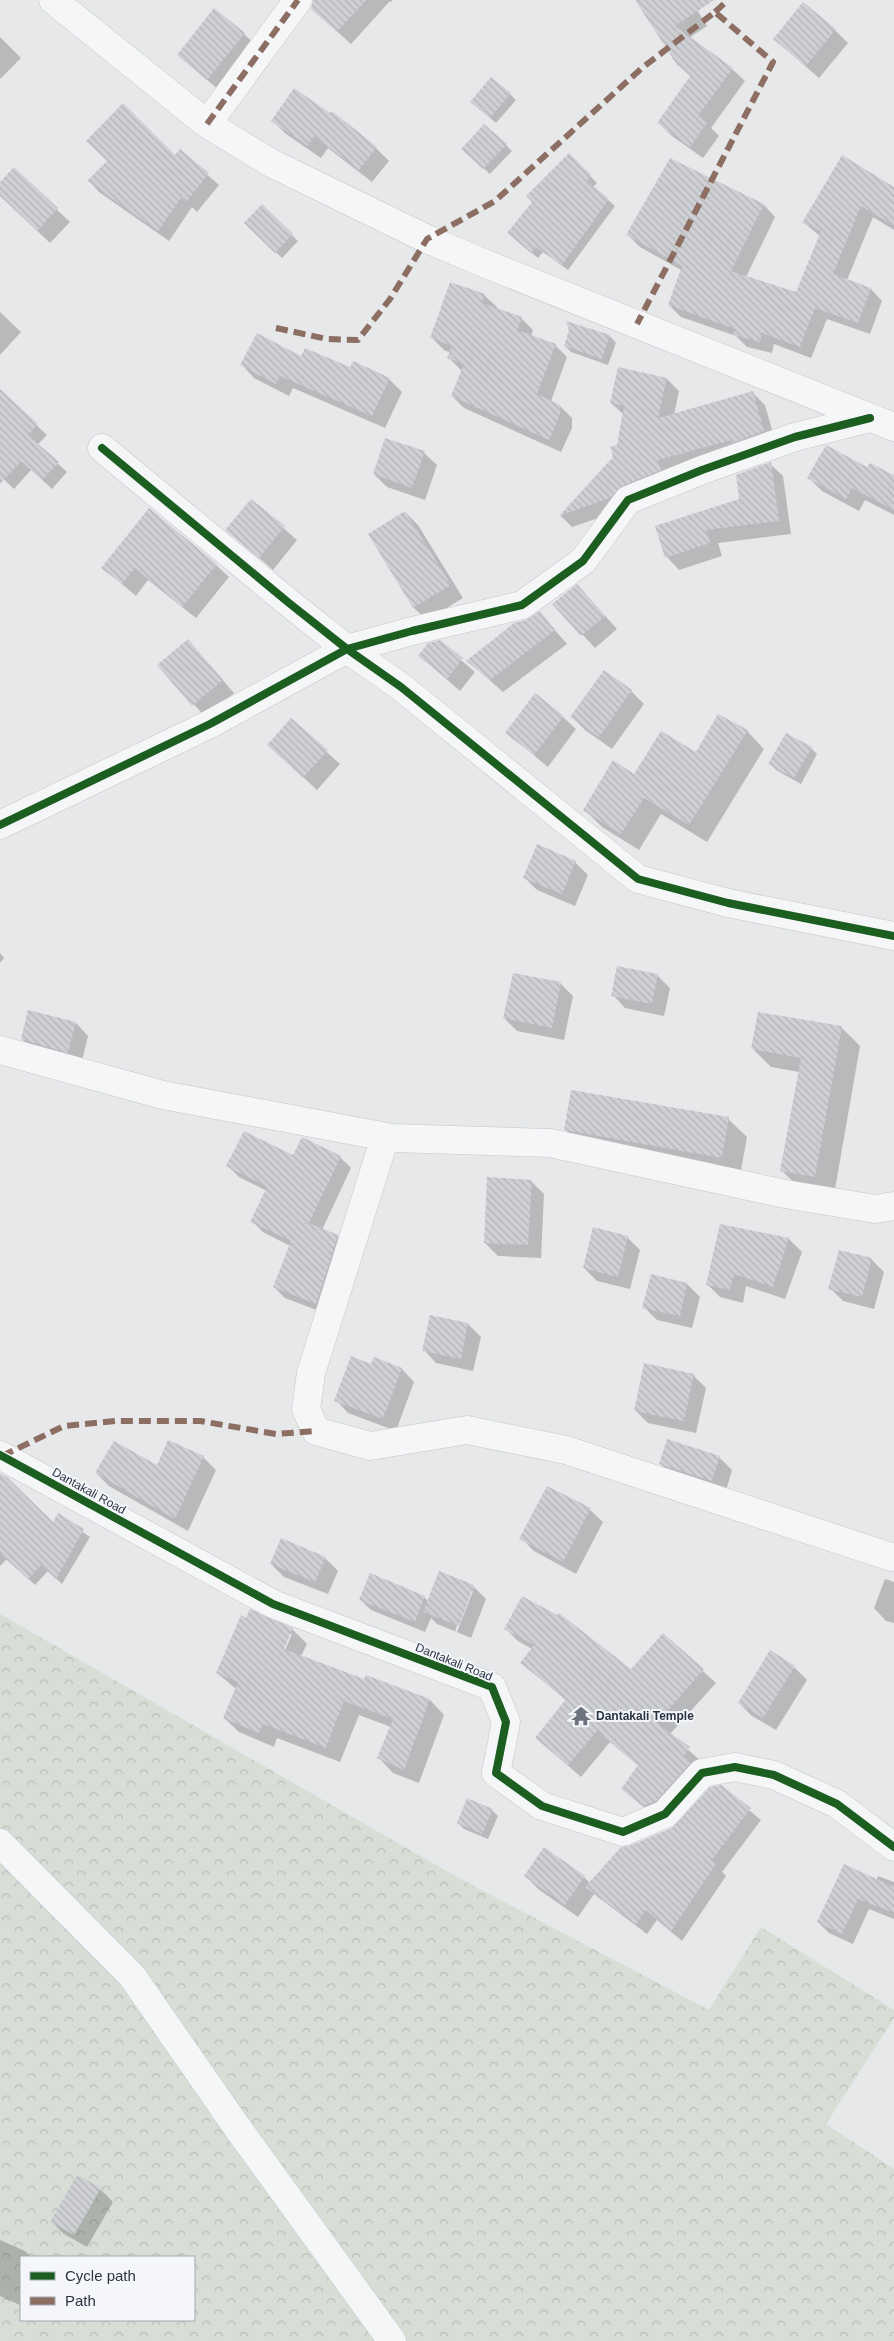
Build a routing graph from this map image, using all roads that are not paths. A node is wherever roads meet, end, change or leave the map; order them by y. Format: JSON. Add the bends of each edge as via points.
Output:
{"nodes":[{"id":1,"x":53,"y":0,"type":"edge"},
{"id":2,"x":298,"y":0,"type":"edge"},
{"id":3,"x":208,"y":124,"type":"junction"},
{"id":4,"x":882,"y":422,"type":"edge"},
{"id":5,"x":102,"y":448,"type":"dead end"},
{"id":6,"x":347,"y":649,"type":"junction"},
{"id":7,"x":0,"y":825,"type":"edge"},
{"id":8,"x":894,"y":936,"type":"edge"},
{"id":9,"x":0,"y":1050,"type":"edge"},
{"id":10,"x":385,"y":1137,"type":"junction"},
{"id":11,"x":894,"y":1206,"type":"edge"},
{"id":12,"x":0,"y":1455,"type":"edge"},
{"id":13,"x":891,"y":1557,"type":"dead end"},
{"id":14,"x":0,"y":1843,"type":"edge"},
{"id":15,"x":894,"y":1847,"type":"edge"},
{"id":16,"x":392,"y":2341,"type":"edge"}],
"edges":[{"from":1,"to":3,"type":"street"},
{"from":2,"to":3,"type":"street"},
{"from":3,"to":4,"type":"street","via":[[271,163],[427,239]]},
{"from":4,"to":6,"type":"street","via":[[794,437],[628,500],[583,561],[522,605]]},
{"from":5,"to":6,"type":"street"},
{"from":6,"to":7,"type":"street","via":[[210,724]]},
{"from":6,"to":8,"type":"street","via":[[416,699],[638,879],[728,903]]},
{"from":9,"to":10,"type":"street","via":[[164,1095]]},
{"from":10,"to":11,"type":"street","via":[[550,1143],[785,1194],[875,1209]]},
{"from":10,"to":13,"type":"street","via":[[311,1373],[306,1409],[316,1431],[370,1446],[467,1430],[566,1450]]},
{"from":12,"to":15,"type":"street","name":"Dantakali Road","via":[[273,1604],[492,1688],[506,1722],[496,1773],[542,1806],[623,1832],[665,1814],[702,1773],[735,1767],[774,1775],[837,1804]]},
{"from":14,"to":16,"type":"street","via":[[132,1976],[238,2130]]}]}
